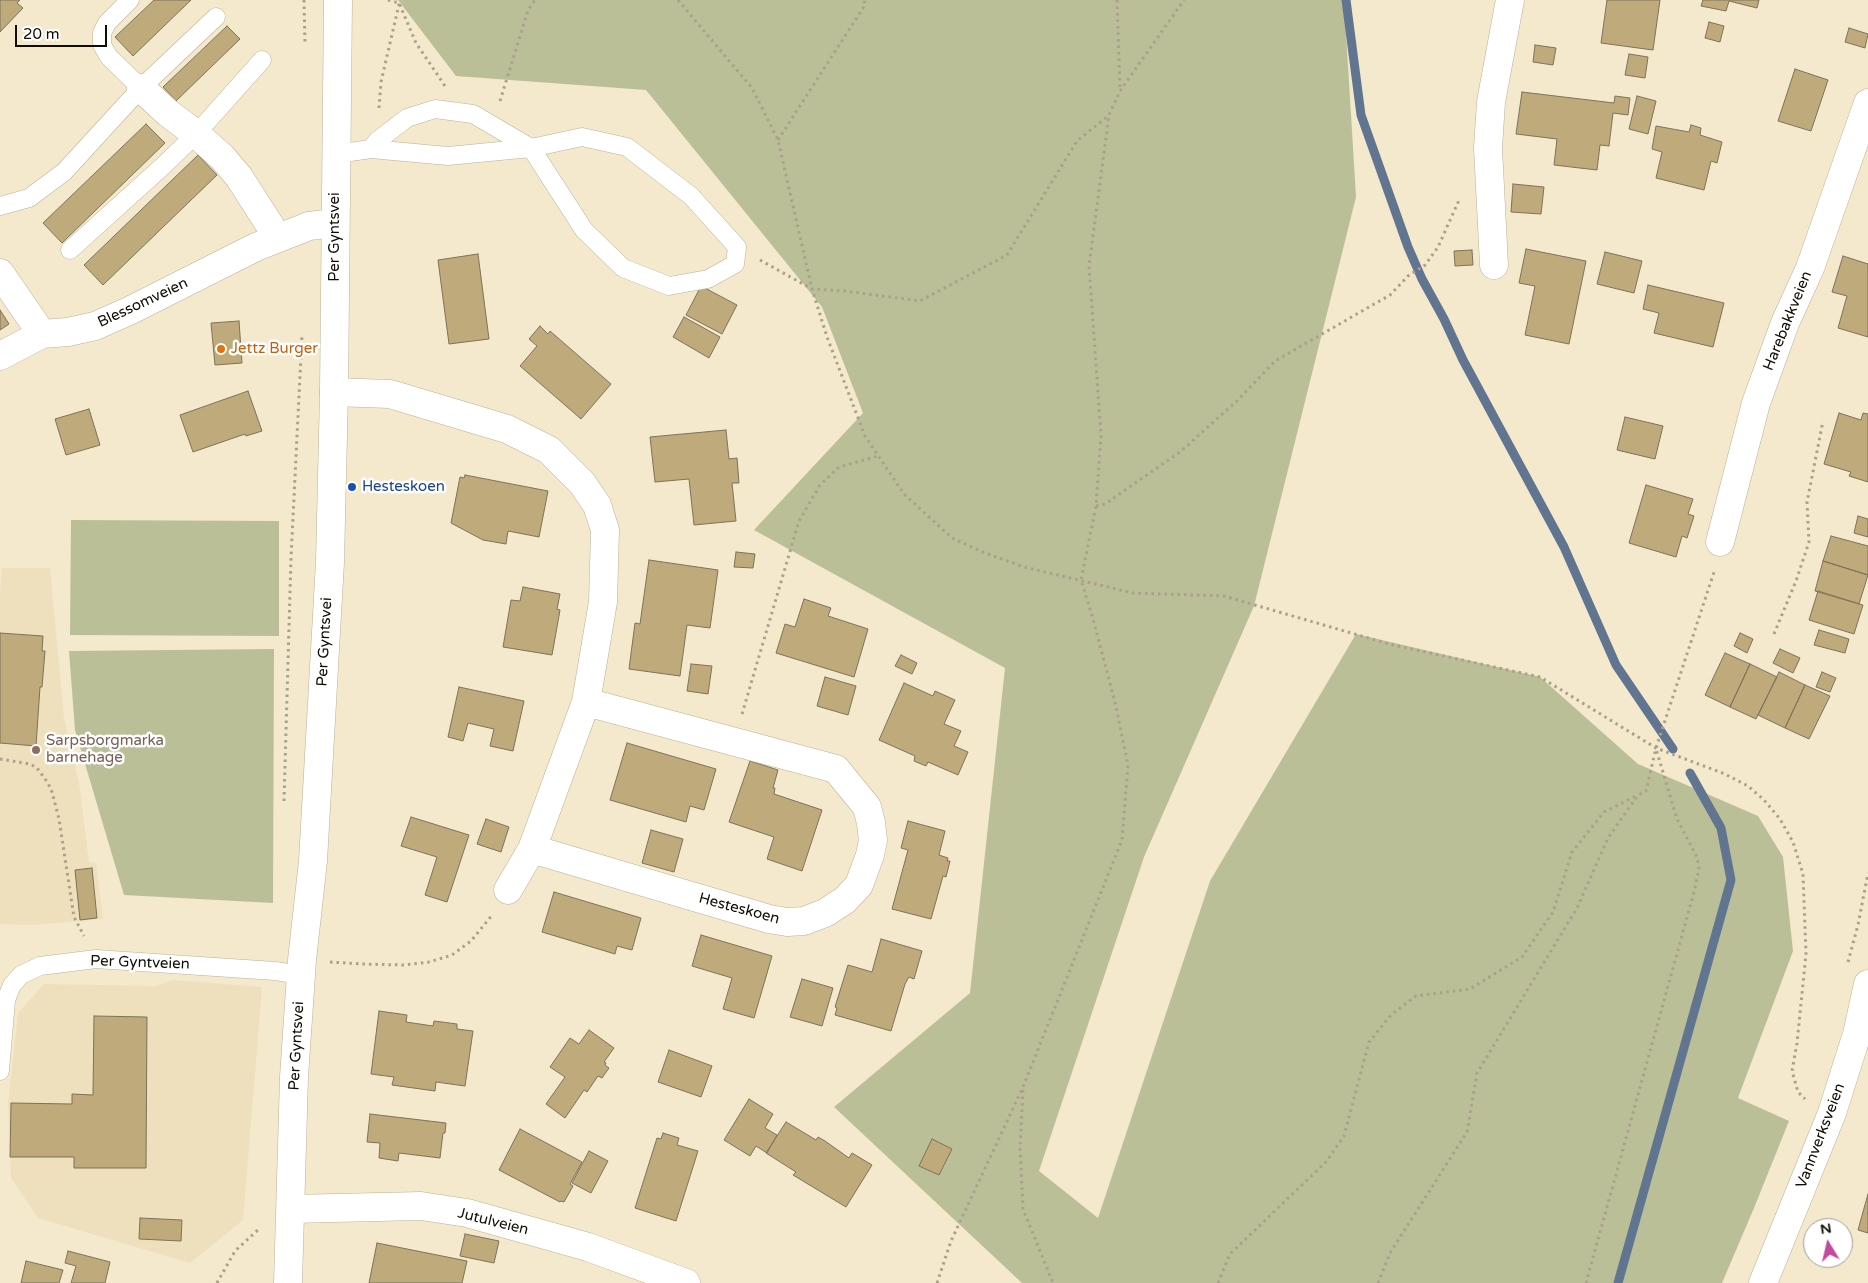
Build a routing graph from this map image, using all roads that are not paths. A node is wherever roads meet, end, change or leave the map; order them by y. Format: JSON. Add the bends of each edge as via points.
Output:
{"nodes":[{"id":1,"x":130,"y":0,"type":"edge"},
{"id":2,"x":338,"y":0,"type":"edge"},
{"id":3,"x":1510,"y":0,"type":"edge"},
{"id":4,"x":216,"y":17,"type":"dead end"},
{"id":5,"x":262,"y":60,"type":"dead end"},
{"id":6,"x":141,"y":88,"type":"junction"},
{"id":7,"x":1868,"y":103,"type":"edge"},
{"id":8,"x":196,"y":134,"type":"junction"},
{"id":9,"x":374,"y":145,"type":"junction"},
{"id":10,"x":531,"y":148,"type":"junction"},
{"id":11,"x":336,"y":154,"type":"junction"},
{"id":12,"x":0,"y":206,"type":"edge"},
{"id":13,"x":335,"y":223,"type":"junction"},
{"id":14,"x":278,"y":238,"type":"junction"},
{"id":15,"x":70,"y":250,"type":"dead end"},
{"id":16,"x":1494,"y":265,"type":"dead end"},
{"id":17,"x":0,"y":273,"type":"edge"},
{"id":18,"x":42,"y":334,"type":"junction"},
{"id":19,"x":0,"y":356,"type":"edge"},
{"id":20,"x":334,"y":392,"type":"junction"},
{"id":21,"x":1720,"y":542,"type":"road end"},
{"id":22,"x":586,"y":702,"type":"junction"},
{"id":23,"x":532,"y":849,"type":"junction"},
{"id":24,"x":508,"y":890,"type":"road end"},
{"id":25,"x":302,"y":967,"type":"junction"},
{"id":26,"x":1868,"y":984,"type":"edge"},
{"id":27,"x":1862,"y":1035,"type":"edge"},
{"id":28,"x":0,"y":1071,"type":"edge"},
{"id":29,"x":291,"y":1209,"type":"junction"},
{"id":30,"x":288,"y":1283,"type":"edge"},
{"id":31,"x":686,"y":1283,"type":"edge"},
{"id":32,"x":1763,"y":1283,"type":"edge"}],
"edges":[{"from":1,"to":6,"type":"lane","via":[[107,23],[102,33],[102,45],[109,57]]},
{"from":2,"to":11,"type":"street","name":"Per Gyntsvei"},
{"from":3,"to":16,"type":"street","via":[[1491,102],[1488,148]]},
{"from":4,"to":6,"type":"lane"},
{"from":5,"to":8,"type":"lane"},
{"from":6,"to":8,"type":"street"},
{"from":6,"to":12,"type":"lane","via":[[64,172],[29,198]]},
{"from":7,"to":21,"type":"street","name":"Harebakkveien","via":[[1810,268],[1785,323],[1756,403]]},
{"from":8,"to":14,"type":"street","via":[[239,177]]},
{"from":8,"to":15,"type":"lane"},
{"from":9,"to":10,"type":"lane","via":[[448,156]]},
{"from":9,"to":10,"type":"lane","via":[[407,118],[435,109],[473,114]]},
{"from":9,"to":11,"type":"lane"},
{"from":10,"to":10,"type":"lane","via":[[584,230],[623,268],[669,286],[708,279],[735,264],[738,247],[691,196],[628,147],[582,137]]},
{"from":11,"to":13,"type":"street","name":"Per Gyntsvei"},
{"from":13,"to":14,"type":"street","name":"Blessomveien","via":[[309,226]]},
{"from":13,"to":20,"type":"street","name":"Per Gyntsvei"},
{"from":14,"to":18,"type":"street","name":"Blessomveien","via":[[95,326]]},
{"from":17,"to":18,"type":"street"},
{"from":18,"to":19,"type":"street"},
{"from":20,"to":22,"type":"street","via":[[390,394],[507,429],[549,450],[582,483],[597,505],[605,530],[603,602]]},
{"from":20,"to":25,"type":"street","name":"Per Gyntsvei","via":[[330,571],[313,861]]},
{"from":22,"to":23,"type":"street"},
{"from":22,"to":23,"type":"street","name":"Hesteskoen","via":[[836,769],[867,807],[873,840],[866,869],[852,893],[825,914],[804,921],[787,922]]},
{"from":23,"to":24,"type":"street"},
{"from":25,"to":28,"type":"lane","name":"Per Gyntveien","via":[[275,971],[96,959],[40,966],[21,975],[6,1000]]},
{"from":25,"to":29,"type":"street","name":"Per Gyntsvei","via":[[294,1077]]},
{"from":26,"to":27,"type":"street","name":"Vannverksveien"},
{"from":27,"to":32,"type":"street","name":"Vannverksveien"},
{"from":29,"to":30,"type":"street","name":"Per Gyntsvei"},
{"from":29,"to":31,"type":"street","name":"Jutulveien","via":[[422,1206],[467,1213],[588,1247]]}]}
